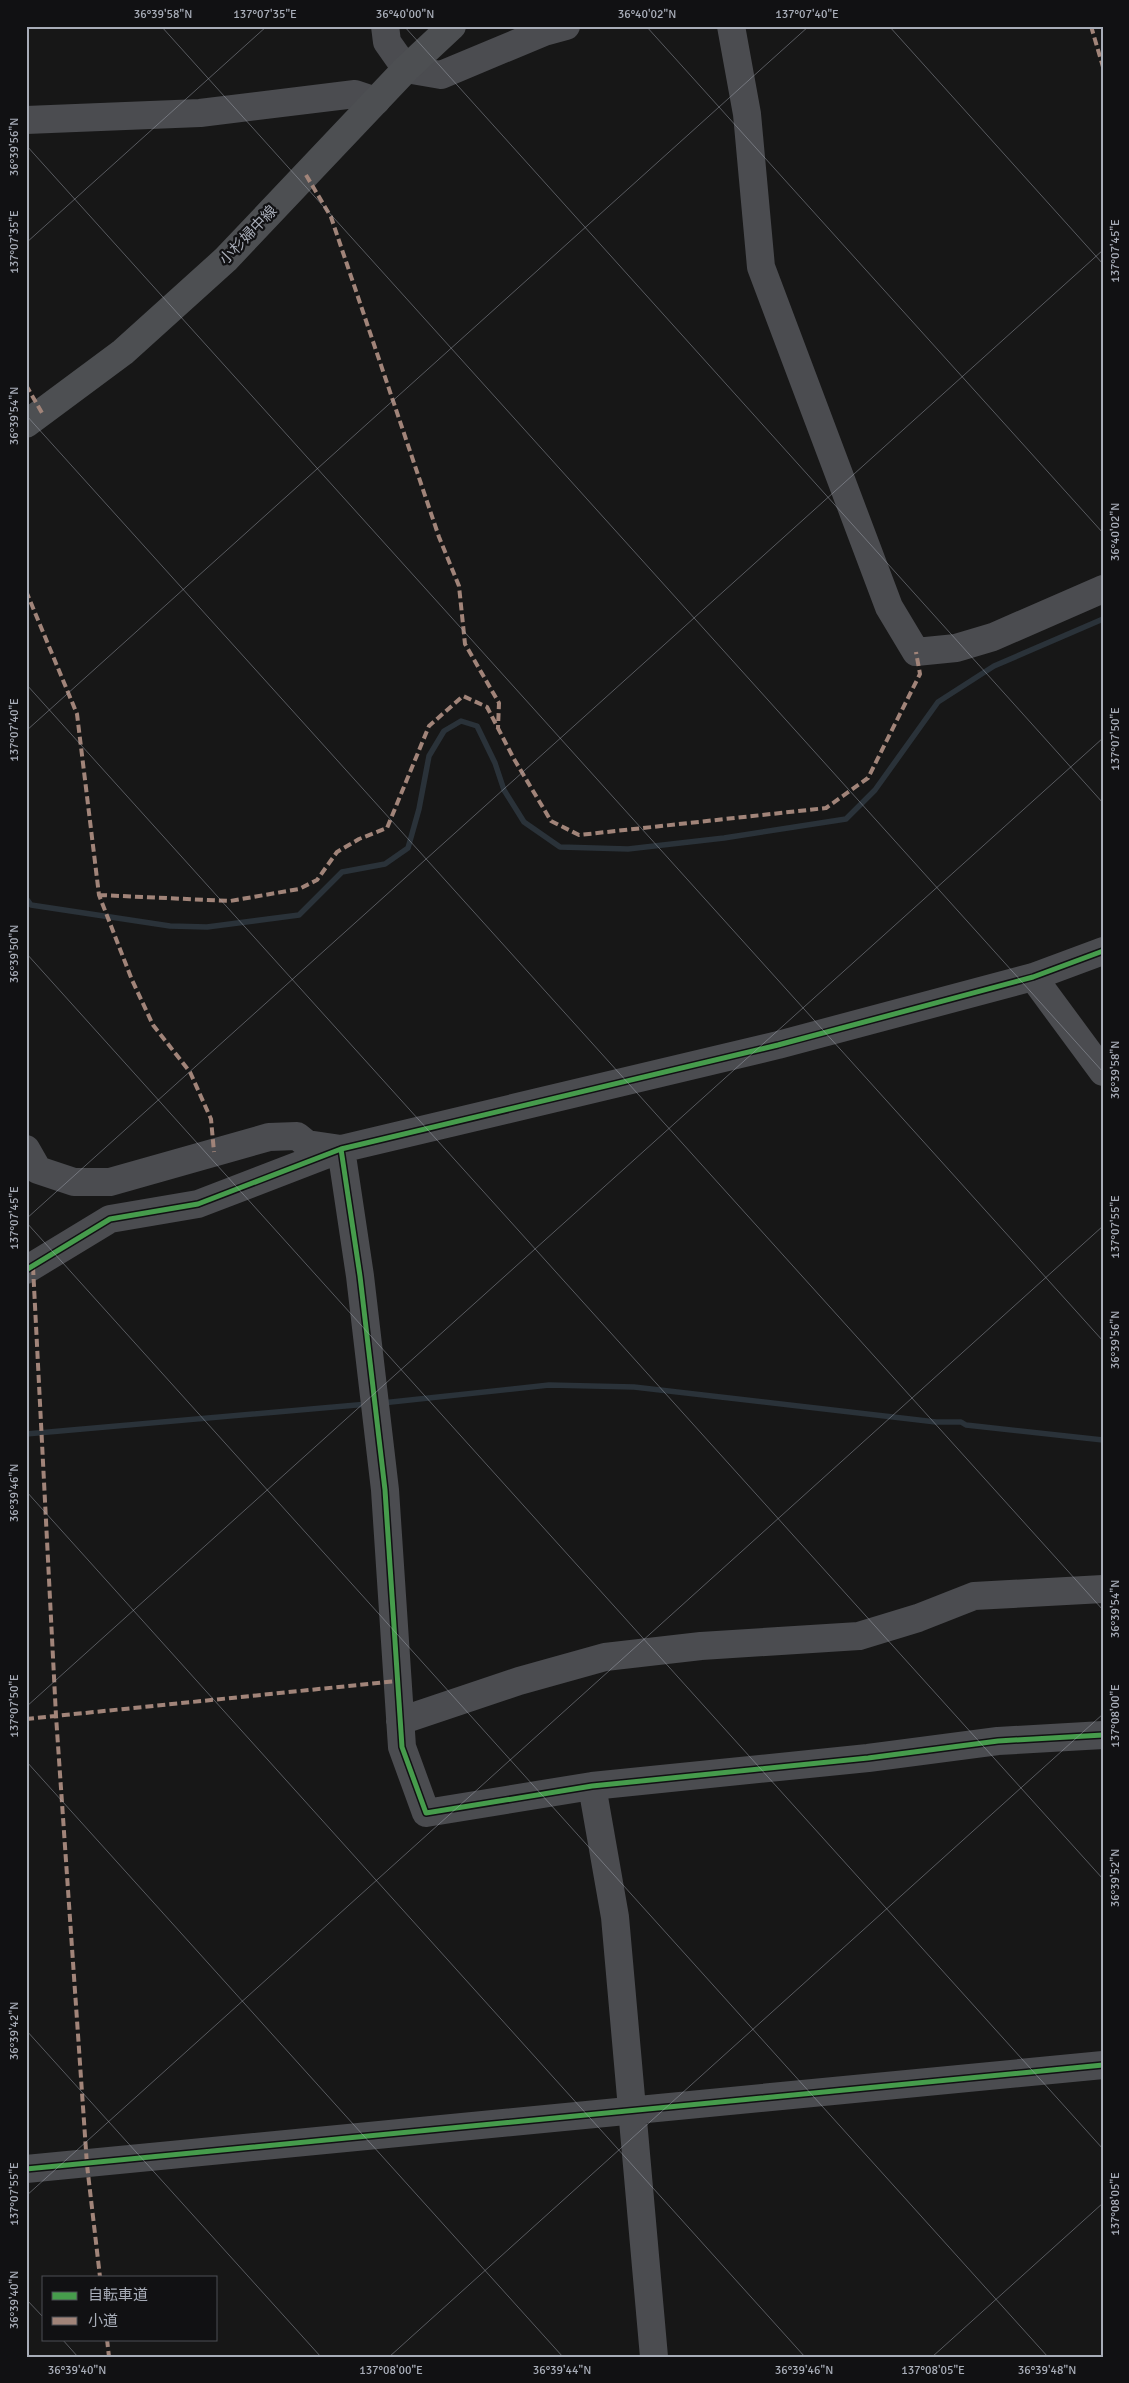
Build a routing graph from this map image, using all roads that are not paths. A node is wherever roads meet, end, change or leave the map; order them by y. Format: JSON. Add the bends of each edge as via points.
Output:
{"nodes":[{"id":1,"x":385,"y":26,"type":"edge"},
{"id":2,"x":452,"y":26,"type":"edge"},
{"id":3,"x":566,"y":26,"type":"edge"},
{"id":4,"x":732,"y":26,"type":"edge"},
{"id":5,"x":406,"y":69,"type":"junction"},
{"id":6,"x":376,"y":101,"type":"junction"},
{"id":7,"x":26,"y":120,"type":"edge"},
{"id":8,"x":26,"y":424,"type":"edge"},
{"id":9,"x":1103,"y":589,"type":"edge"},
{"id":10,"x":1103,"y":951,"type":"edge"},
{"id":11,"x":1034,"y":977,"type":"junction"},
{"id":12,"x":1103,"y":1072,"type":"edge"},
{"id":13,"x":26,"y":1149,"type":"edge"},
{"id":14,"x":341,"y":1149,"type":"junction"},
{"id":15,"x":26,"y":1270,"type":"edge"},
{"id":16,"x":1103,"y":1589,"type":"edge"},
{"id":17,"x":400,"y":1721,"type":"junction"},
{"id":18,"x":1103,"y":1735,"type":"edge"},
{"id":19,"x":592,"y":1786,"type":"junction"},
{"id":20,"x":1103,"y":2065,"type":"edge"},
{"id":21,"x":631,"y":2109,"type":"junction"},
{"id":22,"x":26,"y":2169,"type":"edge"},
{"id":23,"x":654,"y":2357,"type":"edge"}],
"edges":[{"from":1,"to":5,"type":"street","via":[[387,42]]},
{"from":2,"to":5,"type":"main road","name":"小杉婦中線"},
{"from":3,"to":5,"type":"street","via":[[441,75]]},
{"from":4,"to":9,"type":"street","via":[[747,114],[761,267],[889,607],[916,652],[956,648],[993,637]]},
{"from":5,"to":6,"type":"main road","name":"小杉婦中線"},
{"from":6,"to":7,"type":"street","via":[[355,94],[200,113]]},
{"from":6,"to":8,"type":"main road","name":"小杉婦中線","via":[[226,259],[123,352]]},
{"from":10,"to":11,"type":"street"},
{"from":11,"to":12,"type":"street"},
{"from":11,"to":14,"type":"street","via":[[778,1045]]},
{"from":13,"to":14,"type":"street","via":[[38,1170],[74,1182],[110,1182],[269,1136],[297,1136],[307,1144]]},
{"from":14,"to":15,"type":"street","via":[[198,1204],[110,1219]]},
{"from":14,"to":17,"type":"street","via":[[360,1276],[384,1490]]},
{"from":16,"to":17,"type":"street","via":[[974,1596],[859,1636],[701,1646],[605,1657],[519,1681]]},
{"from":17,"to":19,"type":"street","via":[[402,1747],[426,1813]]},
{"from":18,"to":19,"type":"street","via":[[998,1741],[868,1758]]},
{"from":19,"to":21,"type":"street","via":[[615,1917]]},
{"from":20,"to":21,"type":"street"},
{"from":21,"to":22,"type":"street"},
{"from":21,"to":23,"type":"street"}]}
